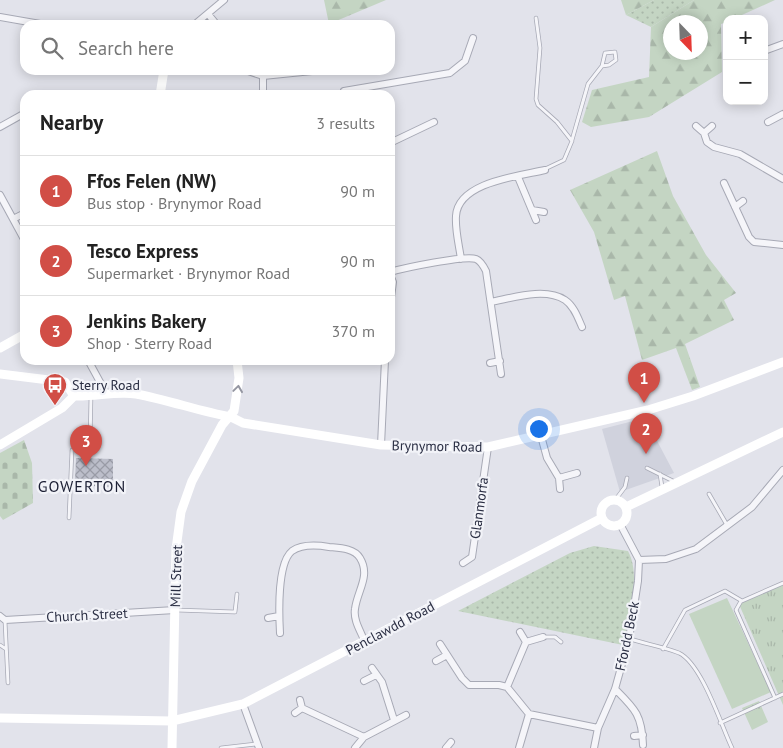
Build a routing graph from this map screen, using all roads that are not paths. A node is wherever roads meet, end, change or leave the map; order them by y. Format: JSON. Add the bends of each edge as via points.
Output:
{"nodes":[{"id":1,"x":224,"y":0,"type":"edge"},
{"id":2,"x":208,"y":14,"type":"junction"},
{"id":3,"x":0,"y":17,"type":"edge"},
{"id":4,"x":536,"y":18,"type":"dead end"},
{"id":5,"x":20,"y":20,"type":"edge"},
{"id":6,"x":200,"y":20,"type":"edge"},
{"id":7,"x":213,"y":20,"type":"edge"},
{"id":8,"x":473,"y":38,"type":"dead end"},
{"id":9,"x":783,"y":44,"type":"edge"},
{"id":10,"x":768,"y":50,"type":"edge"},
{"id":11,"x":602,"y":66,"type":"junction"},
{"id":12,"x":163,"y":75,"type":"edge"},
{"id":13,"x":260,"y":75,"type":"edge"},
{"id":14,"x":273,"y":75,"type":"edge"},
{"id":15,"x":263,"y":76,"type":"junction"},
{"id":16,"x":161,"y":90,"type":"edge"},
{"id":17,"x":263,"y":90,"type":"edge"},
{"id":18,"x":344,"y":90,"type":"edge"},
{"id":19,"x":783,"y":114,"type":"edge"},
{"id":20,"x":20,"y":117,"type":"edge"},
{"id":21,"x":434,"y":122,"type":"dead end"},
{"id":22,"x":768,"y":122,"type":"dead end"},
{"id":23,"x":696,"y":126,"type":"dead end"},
{"id":24,"x":712,"y":126,"type":"dead end"},
{"id":25,"x":0,"y":127,"type":"edge"},
{"id":26,"x":704,"y":133,"type":"junction"},
{"id":27,"x":395,"y":140,"type":"edge"},
{"id":28,"x":572,"y":141,"type":"junction"},
{"id":29,"x":545,"y":170,"type":"joint"},
{"id":30,"x":518,"y":177,"type":"junction"},
{"id":31,"x":783,"y":179,"type":"edge"},
{"id":32,"x":724,"y":182,"type":"dead end"},
{"id":33,"x":0,"y":195,"type":"edge"},
{"id":34,"x":743,"y":202,"type":"dead end"},
{"id":35,"x":735,"y":207,"type":"junction"},
{"id":36,"x":532,"y":210,"type":"junction"},
{"id":37,"x":544,"y":212,"type":"dead end"},
{"id":38,"x":20,"y":216,"type":"edge"},
{"id":39,"x":13,"y":219,"type":"junction"},
{"id":40,"x":536,"y":220,"type":"dead end"},
{"id":41,"x":20,"y":232,"type":"edge"},
{"id":42,"x":783,"y":245,"type":"edge"},
{"id":43,"x":461,"y":259,"type":"junction"},
{"id":44,"x":395,"y":273,"type":"edge"},
{"id":45,"x":491,"y":302,"type":"junction"},
{"id":46,"x":582,"y":327,"type":"dead end"},
{"id":47,"x":20,"y":337,"type":"edge"},
{"id":48,"x":0,"y":348,"type":"edge"},
{"id":49,"x":500,"y":361,"type":"junction"},
{"id":50,"x":783,"y":362,"type":"edge"},
{"id":51,"x":490,"y":363,"type":"dead end"},
{"id":52,"x":91,"y":365,"type":"edge"},
{"id":53,"x":238,"y":365,"type":"edge"},
{"id":54,"x":385,"y":365,"type":"edge"},
{"id":55,"x":0,"y":374,"type":"edge"},
{"id":56,"x":501,"y":374,"type":"dead end"},
{"id":57,"x":106,"y":393,"type":"junction"},
{"id":58,"x":74,"y":396,"type":"junction"},
{"id":59,"x":92,"y":396,"type":"junction"},
{"id":60,"x":231,"y":417,"type":"junction"},
{"id":61,"x":783,"y":432,"type":"edge"},
{"id":62,"x":541,"y":436,"type":"junction"},
{"id":63,"x":0,"y":445,"type":"edge"},
{"id":64,"x":381,"y":445,"type":"junction"},
{"id":65,"x":488,"y":448,"type":"junction"},
{"id":66,"x":647,"y":468,"type":"dead end"},
{"id":67,"x":783,"y":470,"type":"edge"},
{"id":68,"x":577,"y":473,"type":"dead end"},
{"id":69,"x":660,"y":473,"type":"junction"},
{"id":70,"x":559,"y":478,"type":"junction"},
{"id":71,"x":627,"y":478,"type":"dead end"},
{"id":72,"x":676,"y":483,"type":"junction"},
{"id":73,"x":560,"y":489,"type":"dead end"},
{"id":74,"x":662,"y":489,"type":"junction"},
{"id":75,"x":710,"y":494,"type":"dead end"},
{"id":76,"x":616,"y":499,"type":"junction"},
{"id":77,"x":626,"y":507,"type":"junction"},
{"id":78,"x":69,"y":518,"type":"dead end"},
{"id":79,"x":602,"y":518,"type":"junction"},
{"id":80,"x":620,"y":524,"type":"junction"},
{"id":81,"x":727,"y":526,"type":"junction"},
{"id":82,"x":640,"y":560,"type":"junction"},
{"id":83,"x":463,"y":563,"type":"dead end"},
{"id":84,"x":783,"y":583,"type":"edge"},
{"id":85,"x":237,"y":594,"type":"dead end"},
{"id":86,"x":741,"y":601,"type":"junction"},
{"id":87,"x":175,"y":610,"type":"junction"},
{"id":88,"x":280,"y":616,"type":"junction"},
{"id":89,"x":3,"y":618,"type":"edge"},
{"id":90,"x":268,"y":618,"type":"dead end"},
{"id":91,"x":520,"y":632,"type":"dead end"},
{"id":92,"x":280,"y":633,"type":"dead end"},
{"id":93,"x":543,"y":637,"type":"joint"},
{"id":94,"x":629,"y":639,"type":"junction"},
{"id":95,"x":365,"y":642,"type":"junction"},
{"id":96,"x":526,"y":642,"type":"junction"},
{"id":97,"x":561,"y":642,"type":"dead end"},
{"id":98,"x":440,"y":644,"type":"dead end"},
{"id":99,"x":0,"y":645,"type":"edge"},
{"id":100,"x":7,"y":649,"type":"junction"},
{"id":101,"x":663,"y":649,"type":"junction"},
{"id":102,"x":447,"y":655,"type":"junction"},
{"id":103,"x":436,"y":661,"type":"dead end"},
{"id":104,"x":372,"y":668,"type":"dead end"},
{"id":105,"x":376,"y":675,"type":"junction"},
{"id":106,"x":364,"y":681,"type":"dead end"},
{"id":107,"x":8,"y":683,"type":"dead end"},
{"id":108,"x":506,"y":687,"type":"junction"},
{"id":109,"x":615,"y":689,"type":"junction"},
{"id":110,"x":783,"y":694,"type":"edge"},
{"id":111,"x":775,"y":698,"type":"junction"},
{"id":112,"x":300,"y":700,"type":"dead end"},
{"id":113,"x":243,"y":704,"type":"junction"},
{"id":114,"x":302,"y":708,"type":"junction"},
{"id":115,"x":295,"y":713,"type":"dead end"},
{"id":116,"x":529,"y":714,"type":"junction"},
{"id":117,"x":406,"y":715,"type":"dead end"},
{"id":118,"x":0,"y":718,"type":"edge"},
{"id":119,"x":394,"y":720,"type":"junction"},
{"id":120,"x":172,"y":721,"type":"junction"},
{"id":121,"x":720,"y":723,"type":"junction"},
{"id":122,"x":598,"y":728,"type":"junction"},
{"id":123,"x":643,"y":734,"type":"junction"},
{"id":124,"x":634,"y":736,"type":"dead end"},
{"id":125,"x":364,"y":737,"type":"junction"},
{"id":126,"x":451,"y":742,"type":"dead end"},
{"id":127,"x":643,"y":745,"type":"dead end"},
{"id":128,"x":258,"y":746,"type":"edge"},
{"id":129,"x":444,"y":747,"type":"edge"},
{"id":130,"x":172,"y":748,"type":"edge"},
{"id":131,"x":221,"y":748,"type":"edge"},
{"id":132,"x":355,"y":748,"type":"edge"},
{"id":133,"x":519,"y":748,"type":"edge"},
{"id":134,"x":594,"y":748,"type":"edge"},
{"id":135,"x":732,"y":748,"type":"edge"}],
"edges":[{"from":1,"to":2,"type":"street"},
{"from":2,"to":6,"type":"street"},
{"from":2,"to":7,"type":"street"},
{"from":3,"to":5,"type":"street"},
{"from":4,"to":28,"type":"lane","via":[[540,48],[536,99]]},
{"from":8,"to":18,"type":"street","via":[[465,61],[450,73]]},
{"from":9,"to":10,"type":"street"},
{"from":11,"to":11,"type":"lane","via":[[616,60],[615,52],[605,53]]},
{"from":11,"to":28,"type":"lane","via":[[588,84]]},
{"from":12,"to":16,"type":"main road"},
{"from":13,"to":15,"type":"street"},
{"from":14,"to":15,"type":"street"},
{"from":15,"to":17,"type":"street"},
{"from":19,"to":22,"type":"street"},
{"from":20,"to":25,"type":"street"},
{"from":21,"to":27,"type":"street"},
{"from":23,"to":26,"type":"street"},
{"from":24,"to":26,"type":"street"},
{"from":26,"to":31,"type":"street","via":[[707,142],[714,147],[735,152]]},
{"from":28,"to":29,"type":"lane","via":[[564,160]]},
{"from":29,"to":30,"type":"street"},
{"from":30,"to":36,"type":"street"},
{"from":30,"to":43,"type":"street","via":[[474,189],[459,206],[456,215]]},
{"from":32,"to":35,"type":"street"},
{"from":33,"to":39,"type":"street"},
{"from":34,"to":35,"type":"street"},
{"from":35,"to":42,"type":"street","via":[[754,242]]},
{"from":36,"to":37,"type":"street"},
{"from":36,"to":40,"type":"street"},
{"from":38,"to":39,"type":"street"},
{"from":39,"to":41,"type":"street"},
{"from":43,"to":44,"type":"street"},
{"from":43,"to":45,"type":"street","via":[[476,259],[482,264]]},
{"from":45,"to":46,"type":"street","via":[[548,295],[565,300]]},
{"from":45,"to":49,"type":"street"},
{"from":47,"to":48,"type":"main road"},
{"from":49,"to":51,"type":"street"},
{"from":49,"to":56,"type":"street"},
{"from":50,"to":62,"type":"main road","name":"Brynymor Road","via":[[648,410]]},
{"from":52,"to":57,"type":"street"},
{"from":60,"to":53,"type":"main road","one_way":true,"via":[[239,378]]},
{"from":54,"to":64,"type":"street"},
{"from":55,"to":58,"type":"main road","via":[[65,382]]},
{"from":57,"to":59,"type":"main road"},
{"from":57,"to":60,"type":"main road","via":[[135,394]]},
{"from":58,"to":59,"type":"main road"},
{"from":58,"to":63,"type":"main road","via":[[62,408]]},
{"from":59,"to":78,"type":"lane","via":[[90,442],[72,450]]},
{"from":60,"to":64,"type":"main road","name":"Brynymor Road","via":[[243,423]]},
{"from":60,"to":87,"type":"main road","name":"Mill Street","via":[[222,425],[192,481],[182,512],[176,549]]},
{"from":61,"to":72,"type":"main road"},
{"from":62,"to":65,"type":"main road","name":"Brynymor Road"},
{"from":62,"to":70,"type":"street","via":[[547,458]]},
{"from":64,"to":65,"type":"main road","name":"Brynymor Road"},
{"from":65,"to":83,"type":"street","name":"Glanmorfa","via":[[472,557]]},
{"from":66,"to":69,"type":"lane"},
{"from":67,"to":81,"type":"street","via":[[752,507]]},
{"from":68,"to":70,"type":"street"},
{"from":69,"to":72,"type":"lane"},
{"from":69,"to":74,"type":"lane"},
{"from":70,"to":73,"type":"street"},
{"from":71,"to":76,"type":"lane"},
{"from":72,"to":74,"type":"main road"},
{"from":74,"to":77,"type":"main road"},
{"from":75,"to":81,"type":"lane"},
{"from":76,"to":77,"type":"main road"},
{"from":76,"to":79,"type":"main road","via":[[605,503],[601,510]]},
{"from":77,"to":80,"type":"main road","via":[[626,519]]},
{"from":79,"to":80,"type":"main road","via":[[612,526]]},
{"from":79,"to":95,"type":"main road","name":"Penclawdd Road"},
{"from":80,"to":82,"type":"street"},
{"from":81,"to":82,"type":"street","via":[[696,549],[666,559]]},
{"from":82,"to":94,"type":"street","name":"Ffordd Beck"},
{"from":84,"to":86,"type":"lane"},
{"from":85,"to":87,"type":"lane","via":[[235,612]]},
{"from":86,"to":101,"type":"lane","via":[[725,591],[685,610]]},
{"from":86,"to":111,"type":"lane","via":[[736,610]]},
{"from":87,"to":89,"type":"street","name":"Church Street"},
{"from":87,"to":120,"type":"main road","name":"Mill Street"},
{"from":88,"to":90,"type":"street"},
{"from":88,"to":92,"type":"street"},
{"from":88,"to":95,"type":"street","via":[[283,564],[291,552],[318,545],[349,549],[360,557],[366,575],[355,609]]},
{"from":89,"to":100,"type":"lane"},
{"from":91,"to":96,"type":"street"},
{"from":93,"to":96,"type":"street"},
{"from":93,"to":97,"type":"lane","via":[[555,637]]},
{"from":94,"to":101,"type":"lane"},
{"from":94,"to":109,"type":"street","name":"Ffordd Beck"},
{"from":95,"to":113,"type":"main road","name":"Penclawdd Road"},
{"from":96,"to":108,"type":"street"},
{"from":98,"to":102,"type":"street"},
{"from":99,"to":100,"type":"lane"},
{"from":100,"to":107,"type":"lane"},
{"from":101,"to":121,"type":"lane","via":[[680,654],[698,672]]},
{"from":102,"to":103,"type":"street"},
{"from":102,"to":108,"type":"street","via":[[469,685]]},
{"from":104,"to":105,"type":"street"},
{"from":105,"to":106,"type":"street"},
{"from":105,"to":119,"type":"street","via":[[382,682]]},
{"from":108,"to":116,"type":"street"},
{"from":109,"to":122,"type":"street","name":"Ffordd Beck"},
{"from":109,"to":123,"type":"street","via":[[633,707],[643,724]]},
{"from":110,"to":111,"type":"lane"},
{"from":111,"to":121,"type":"lane"},
{"from":112,"to":114,"type":"street"},
{"from":113,"to":120,"type":"main road","name":"Penclawdd Road"},
{"from":113,"to":128,"type":"street"},
{"from":114,"to":115,"type":"street"},
{"from":114,"to":125,"type":"street"},
{"from":116,"to":122,"type":"street"},
{"from":116,"to":133,"type":"street"},
{"from":117,"to":119,"type":"street"},
{"from":118,"to":120,"type":"main road","name":"Penclawdd Road"},
{"from":119,"to":125,"type":"street"},
{"from":120,"to":130,"type":"main road","name":"Mill Street"},
{"from":121,"to":135,"type":"lane"},
{"from":122,"to":134,"type":"street","name":"Ffordd Beck"},
{"from":123,"to":124,"type":"street"},
{"from":123,"to":127,"type":"street"},
{"from":125,"to":132,"type":"street"},
{"from":126,"to":129,"type":"street"},
{"from":128,"to":131,"type":"lane"}]}
